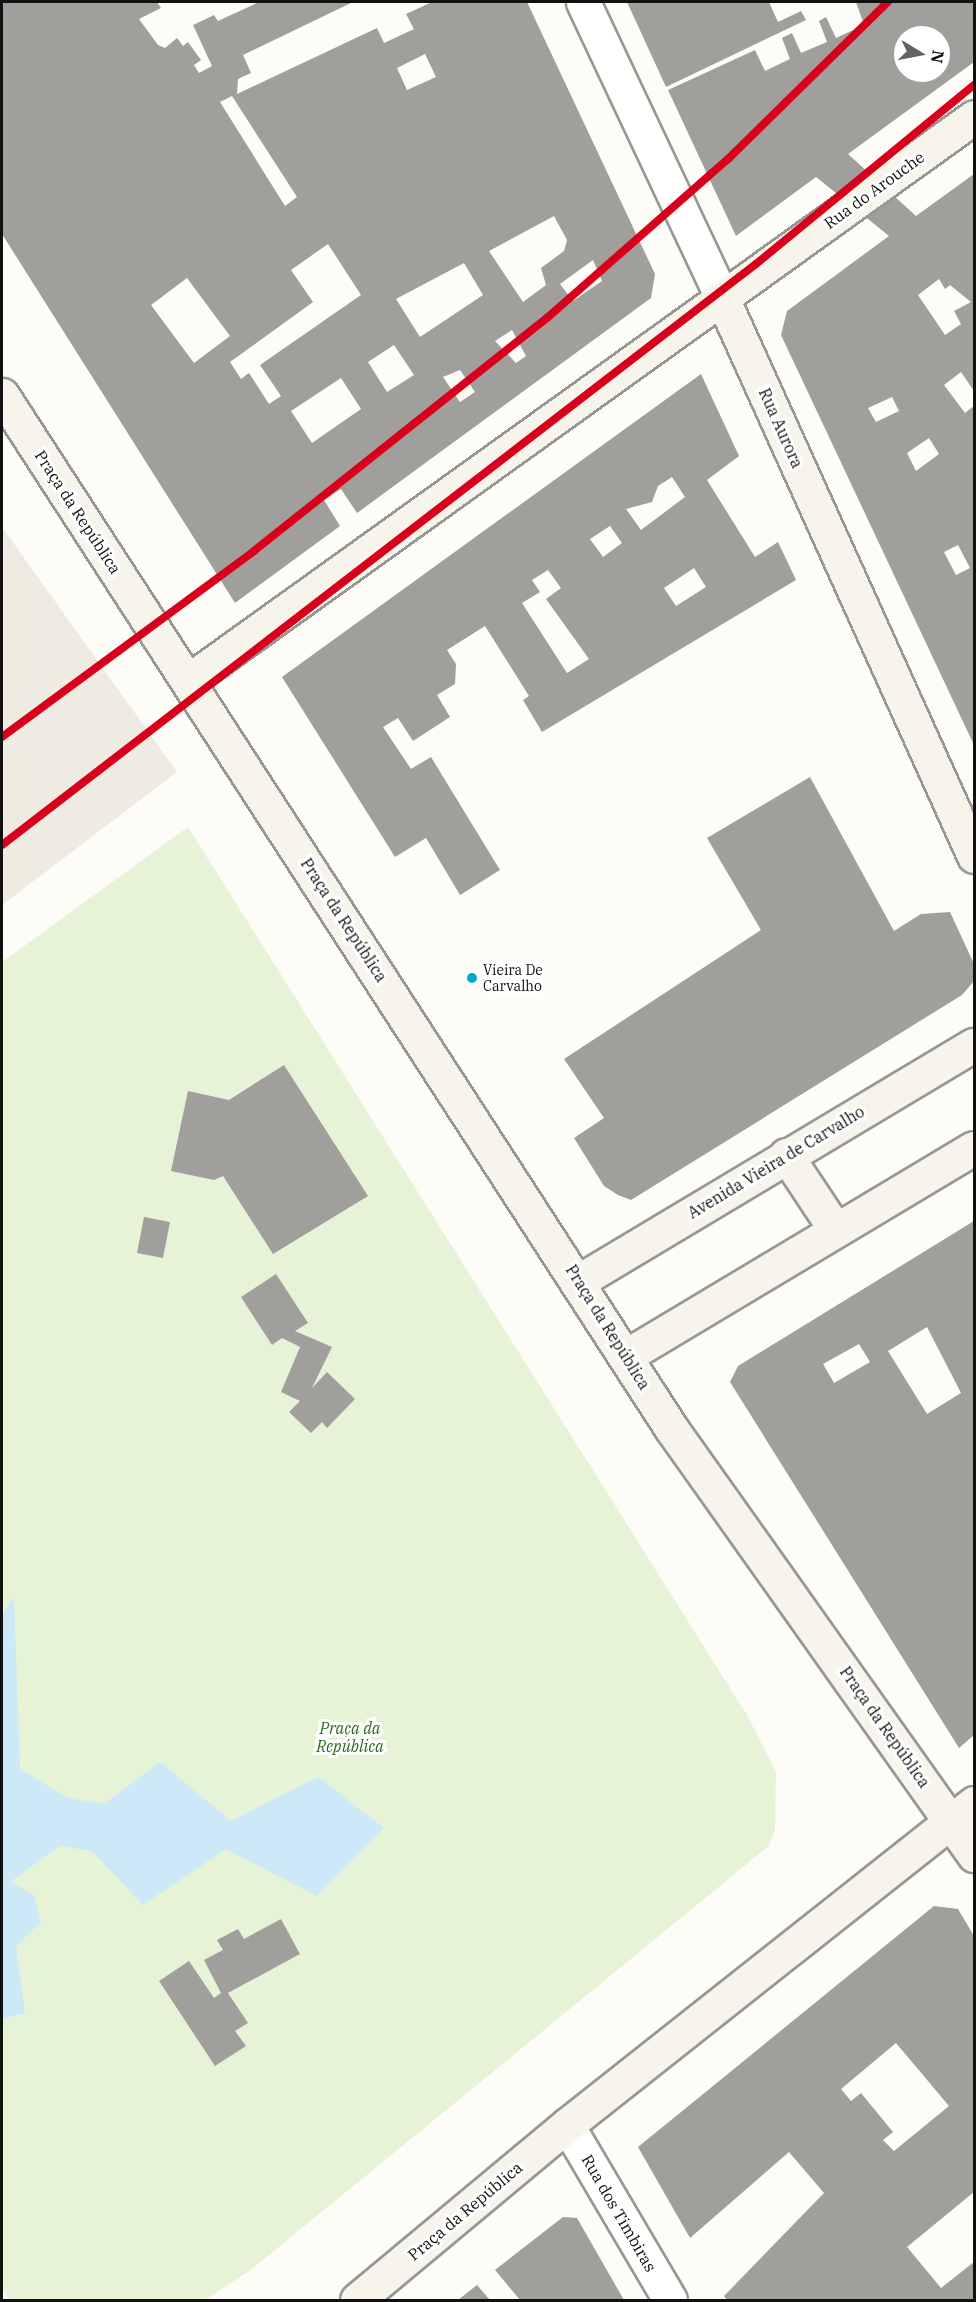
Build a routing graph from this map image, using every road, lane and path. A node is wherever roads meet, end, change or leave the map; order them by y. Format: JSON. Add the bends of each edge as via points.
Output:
{"nodes":[{"id":1,"x":583,"y":2,"type":"edge"},
{"id":2,"x":975,"y":117,"type":"edge"},
{"id":3,"x":723,"y":300,"type":"junction"},
{"id":4,"x":2,"y":395,"type":"edge"},
{"id":5,"x":188,"y":681,"type":"junction"},
{"id":6,"x":975,"y":856,"type":"edge"},
{"id":7,"x":975,"y":1045,"type":"edge"},
{"id":8,"x":975,"y":1148,"type":"edge"},
{"id":9,"x":786,"y":1155,"type":"junction"},
{"id":10,"x":835,"y":1229,"type":"junction"},
{"id":11,"x":579,"y":1281,"type":"junction"},
{"id":12,"x":626,"y":1356,"type":"junction"},
{"id":13,"x":963,"y":1813,"type":"edge"},
{"id":14,"x":975,"y":1855,"type":"edge"},
{"id":15,"x":567,"y":2125,"type":"junction"},
{"id":16,"x":357,"y":2301,"type":"edge"},
{"id":17,"x":670,"y":2301,"type":"edge"}],
"edges":[{"from":1,"to":3,"type":"street","name":"Rua Aurora"},
{"from":2,"to":3,"type":"street","name":"Rua do Arouche"},
{"from":3,"to":5,"type":"street","name":"Rua do Arouche"},
{"from":3,"to":6,"type":"street","name":"Rua Aurora"},
{"from":4,"to":5,"type":"street","name":"Praça da República"},
{"from":5,"to":11,"type":"street","name":"Praça da República"},
{"from":7,"to":9,"type":"street","name":"Avenida Vieira de Carvalho"},
{"from":8,"to":10,"type":"street"},
{"from":9,"to":10,"type":"street"},
{"from":9,"to":11,"type":"street","name":"Avenida Vieira de Carvalho"},
{"from":10,"to":12,"type":"street"},
{"from":11,"to":12,"type":"street","name":"Praça da República"},
{"from":12,"to":13,"type":"street","name":"Praça da República"},
{"from":13,"to":14,"type":"street"},
{"from":13,"to":15,"type":"street","name":"Praça da República"},
{"from":15,"to":16,"type":"street","name":"Praça da República"},
{"from":15,"to":17,"type":"street","name":"Rua dos Timbiras"}]}
